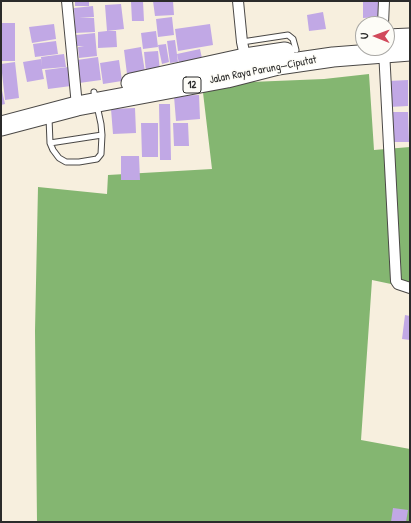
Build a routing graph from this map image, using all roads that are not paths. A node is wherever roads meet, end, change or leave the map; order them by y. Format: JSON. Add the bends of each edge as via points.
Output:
{"nodes":[{"id":1,"x":68,"y":1,"type":"edge"},
{"id":2,"x":238,"y":1,"type":"edge"},
{"id":3,"x":384,"y":1,"type":"edge"},
{"id":4,"x":383,"y":16,"type":"edge"},
{"id":5,"x":410,"y":38,"type":"edge"},
{"id":6,"x":355,"y":43,"type":"edge"},
{"id":7,"x":395,"y":43,"type":"edge"},
{"id":8,"x":395,"y":49,"type":"edge"},
{"id":9,"x":410,"y":51,"type":"edge"},
{"id":10,"x":355,"y":53,"type":"edge"},
{"id":11,"x":385,"y":56,"type":"edge"},
{"id":12,"x":246,"y":57,"type":"junction"},
{"id":13,"x":95,"y":97,"type":"junction"},
{"id":14,"x":76,"y":101,"type":"junction"},
{"id":15,"x":49,"y":111,"type":"junction"},
{"id":16,"x":1,"y":113,"type":"edge"},
{"id":17,"x":1,"y":126,"type":"edge"},
{"id":18,"x":102,"y":136,"type":"junction"},
{"id":19,"x":50,"y":143,"type":"junction"},
{"id":20,"x":410,"y":288,"type":"edge"}],
"edges":[{"from":1,"to":14,"type":"street"},
{"from":2,"to":12,"type":"street"},
{"from":3,"to":4,"type":"street"},
{"from":5,"to":7,"type":"highway","name":"Jalan Raya Parung—Ciputat","number":"12"},
{"from":6,"to":12,"type":"highway","name":"Jalan Raya Parung—Ciputat","number":"12"},
{"from":8,"to":9,"type":"highway","name":"Jalan Raya Parung—Ciputat","number":"12"},
{"from":10,"to":12,"type":"highway","name":"Jalan Raya Parung—Ciputat","number":"12","via":[[278,65]]},
{"from":11,"to":20,"type":"street","via":[[396,281]]},
{"from":12,"to":13,"type":"highway","name":"Jalan Raya Parung—Ciputat","number":"12"},
{"from":13,"to":14,"type":"highway","name":"Jalan Raya Parung—Ciputat","number":"12"},
{"from":13,"to":18,"type":"lane"},
{"from":14,"to":15,"type":"highway","name":"Jalan Raya Parung—Ciputat","number":"12"},
{"from":14,"to":16,"type":"highway","name":"Jalan Raya Parung—Ciputat","number":"12"},
{"from":15,"to":17,"type":"highway","name":"Jalan Raya Parung—Ciputat","number":"12"},
{"from":15,"to":19,"type":"lane"},
{"from":18,"to":19,"type":"lane"},
{"from":18,"to":19,"type":"lane","via":[[101,154],[97,159],[89,161],[66,162],[59,158]]}]}
